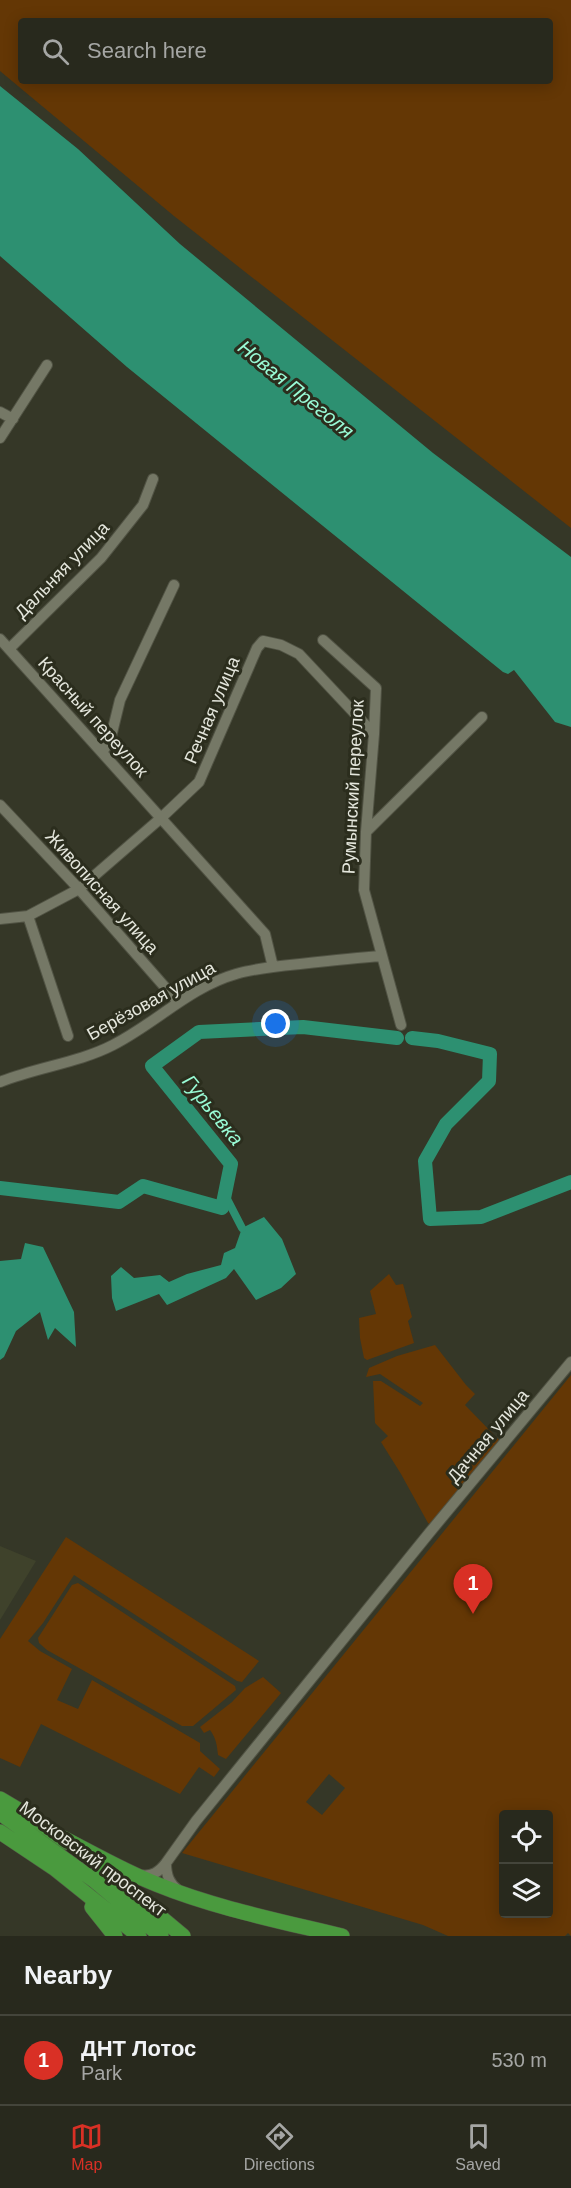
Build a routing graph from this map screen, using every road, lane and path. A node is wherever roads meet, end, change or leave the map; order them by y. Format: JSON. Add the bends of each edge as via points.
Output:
{"nodes":[{"id":1,"x":47,"y":365,"type":"dead end"},
{"id":2,"x":0,"y":411,"type":"edge"},
{"id":3,"x":13,"y":419,"type":"junction"},
{"id":4,"x":0,"y":438,"type":"edge"},
{"id":5,"x":153,"y":479,"type":"dead end"},
{"id":6,"x":174,"y":585,"type":"dead end"},
{"id":7,"x":0,"y":639,"type":"edge"},
{"id":8,"x":323,"y":640,"type":"dead end"},
{"id":9,"x":9,"y":649,"type":"junction"},
{"id":10,"x":482,"y":717,"type":"dead end"},
{"id":11,"x":374,"y":734,"type":"junction"},
{"id":12,"x":102,"y":752,"type":"junction"},
{"id":13,"x":0,"y":805,"type":"edge"},
{"id":14,"x":161,"y":818,"type":"junction"},
{"id":15,"x":366,"y":832,"type":"junction"},
{"id":16,"x":79,"y":889,"type":"junction"},
{"id":17,"x":28,"y":916,"type":"junction"},
{"id":18,"x":0,"y":919,"type":"edge"},
{"id":19,"x":382,"y":956,"type":"junction"},
{"id":20,"x":273,"y":967,"type":"junction"},
{"id":21,"x":178,"y":1002,"type":"junction"},
{"id":22,"x":401,"y":1025,"type":"dead end"},
{"id":23,"x":68,"y":1036,"type":"dead end"},
{"id":24,"x":5,"y":1080,"type":"edge"},
{"id":25,"x":571,"y":1362,"type":"edge"},
{"id":26,"x":0,"y":1799,"type":"edge"},
{"id":27,"x":0,"y":1814,"type":"edge"},
{"id":28,"x":0,"y":1832,"type":"edge"},
{"id":29,"x":61,"y":1837,"type":"junction"},
{"id":30,"x":166,"y":1863,"type":"junction"},
{"id":31,"x":54,"y":1868,"type":"junction"},
{"id":32,"x":127,"y":1872,"type":"junction"},
{"id":33,"x":186,"y":1895,"type":"junction"},
{"id":34,"x":116,"y":1936,"type":"edge"},
{"id":35,"x":139,"y":1936,"type":"edge"},
{"id":36,"x":161,"y":1936,"type":"edge"},
{"id":37,"x":183,"y":1936,"type":"edge"},
{"id":38,"x":342,"y":1936,"type":"edge"}],
"edges":[{"from":1,"to":3,"type":"street"},
{"from":2,"to":3,"type":"street"},
{"from":3,"to":4,"type":"street"},
{"from":5,"to":9,"type":"street","name":"Дальняя улица","via":[[143,505],[101,558]]},
{"from":6,"to":12,"type":"street","via":[[120,700],[110,741]]},
{"from":7,"to":9,"type":"street","name":"Красный переулок"},
{"from":8,"to":11,"type":"street","name":"Румынский переулок","via":[[376,688]]},
{"from":9,"to":12,"type":"street","name":"Красный переулок"},
{"from":10,"to":15,"type":"street"},
{"from":11,"to":14,"type":"street","name":"Речная улица","via":[[299,654],[263,641],[199,782]]},
{"from":11,"to":15,"type":"street","name":"Румынский переулок"},
{"from":12,"to":14,"type":"street","name":"Красный переулок"},
{"from":13,"to":16,"type":"street","name":"Живописная улица"},
{"from":14,"to":16,"type":"street","name":"Речная улица"},
{"from":14,"to":20,"type":"street","name":"Красный переулок","via":[[264,934]]},
{"from":15,"to":19,"type":"street","name":"Румынский переулок","via":[[364,890]]},
{"from":16,"to":17,"type":"street","name":"Речная улица"},
{"from":16,"to":21,"type":"street","name":"Живописная улица"},
{"from":17,"to":18,"type":"street"},
{"from":17,"to":23,"type":"street"},
{"from":19,"to":20,"type":"street","name":"Берёзовая улица"},
{"from":19,"to":22,"type":"street","name":"Румынский переулок"},
{"from":20,"to":21,"type":"street","name":"Берёзовая улица","via":[[216,980]]},
{"from":21,"to":24,"type":"street","name":"Берёзовая улица","via":[[112,1045]]},
{"from":25,"to":30,"type":"street","name":"Дачная улица","via":[[429,1532]]},
{"from":26,"to":29,"type":"highway"},
{"from":27,"to":36,"type":"highway","name":"Московский проспект","via":[[89,1876]]},
{"from":28,"to":31,"type":"highway","name":"Московский проспект"},
{"from":29,"to":32,"type":"highway"},
{"from":29,"to":37,"type":"highway"},
{"from":30,"to":32,"type":"street","via":[[152,1875]]},
{"from":30,"to":33,"type":"street","via":[[170,1882]]},
{"from":31,"to":34,"type":"highway"},
{"from":31,"to":35,"type":"highway","name":"Московский проспект"},
{"from":32,"to":33,"type":"highway"},
{"from":33,"to":38,"type":"highway"}]}
